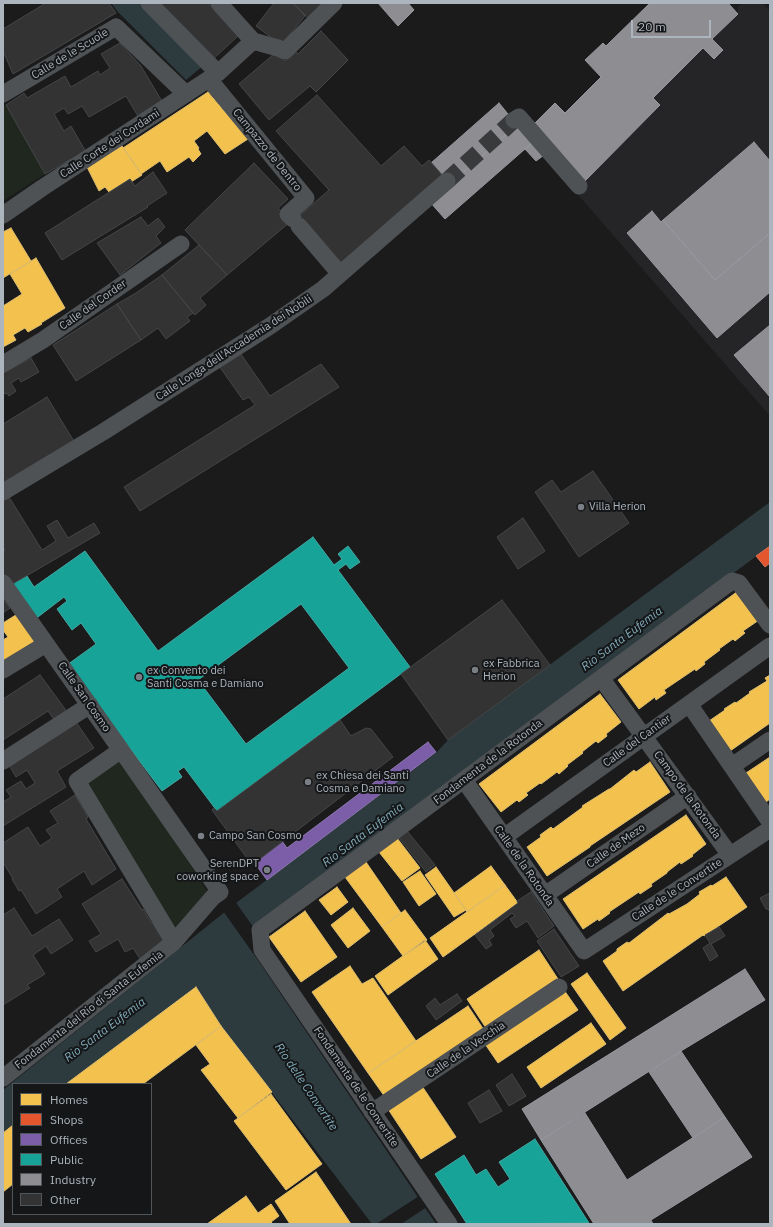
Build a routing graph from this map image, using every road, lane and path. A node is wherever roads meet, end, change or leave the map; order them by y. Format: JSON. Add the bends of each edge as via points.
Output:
{"nodes":[{"id":1,"x":149,"y":3,"type":"edge"},
{"id":2,"x":219,"y":3,"type":"edge"},
{"id":3,"x":334,"y":3,"type":"edge"},
{"id":4,"x":253,"y":41,"type":"junction"},
{"id":5,"x":213,"y":76,"type":"junction"},
{"id":6,"x":3,"y":94,"type":"edge"},
{"id":7,"x":186,"y":94,"type":"junction"},
{"id":8,"x":514,"y":120,"type":"dead end"},
{"id":9,"x":447,"y":181,"type":"tunnel mouth"},
{"id":10,"x":579,"y":186,"type":"dead end"},
{"id":11,"x":3,"y":215,"type":"edge"},
{"id":12,"x":181,"y":244,"type":"dead end"},
{"id":13,"x":340,"y":274,"type":"junction"},
{"id":14,"x":3,"y":364,"type":"edge"},
{"id":15,"x":3,"y":492,"type":"edge"},
{"id":16,"x":4,"y":587,"type":"edge"},
{"id":17,"x":770,"y":625,"type":"edge"},
{"id":18,"x":46,"y":644,"type":"junction"},
{"id":19,"x":770,"y":646,"type":"edge"},
{"id":20,"x":3,"y":670,"type":"edge"},
{"id":21,"x":601,"y":678,"type":"junction"},
{"id":22,"x":689,"y":704,"type":"junction"},
{"id":23,"x":90,"y":705,"type":"junction"},
{"id":24,"x":644,"y":737,"type":"junction"},
{"id":25,"x":770,"y":740,"type":"edge"},
{"id":26,"x":122,"y":750,"type":"junction"},
{"id":27,"x":3,"y":761,"type":"edge"},
{"id":28,"x":732,"y":766,"type":"junction"},
{"id":29,"x":464,"y":780,"type":"junction"},
{"id":30,"x":688,"y":796,"type":"junction"},
{"id":31,"x":770,"y":822,"type":"edge"},
{"id":32,"x":770,"y":829,"type":"edge"},
{"id":33,"x":504,"y":837,"type":"junction"},
{"id":34,"x":730,"y":854,"type":"junction"},
{"id":35,"x":545,"y":895,"type":"junction"},
{"id":36,"x":174,"y":942,"type":"junction"},
{"id":37,"x":262,"y":950,"type":"joint"},
{"id":38,"x":584,"y":951,"type":"joint"},
{"id":39,"x":559,"y":987,"type":"dead end"},
{"id":40,"x":3,"y":1078,"type":"edge"},
{"id":41,"x":372,"y":1112,"type":"junction"},
{"id":42,"x":449,"y":1224,"type":"edge"}],
"edges":[{"from":1,"to":5,"type":"street"},
{"from":2,"to":4,"type":"street"},
{"from":3,"to":4,"type":"street","via":[[285,51]]},
{"from":4,"to":5,"type":"street","name":"Calle Corte dei Cordami"},
{"from":5,"to":7,"type":"street","name":"Calle Corte dei Cordami"},
{"from":5,"to":13,"type":"street","name":"Campazzo de Dentro","via":[[306,198],[288,214]]},
{"from":6,"to":7,"type":"street","name":"Calle de le Scuole","via":[[116,27]]},
{"from":7,"to":11,"type":"street","name":"Calle Corte dei Cordami"},
{"from":8,"to":10,"type":"street","via":[[519,117]]},
{"from":9,"to":13,"type":"street","name":"Calle Longa dell'Accademia dei Nobili"},
{"from":12,"to":14,"type":"street","name":"Calle del Corder","via":[[43,340]]},
{"from":13,"to":15,"type":"street","name":"Calle Longa dell'Accademia dei Nobili","via":[[264,330]]},
{"from":16,"to":18,"type":"street","name":"Calle San Cosmo"},
{"from":17,"to":21,"type":"street","name":"Fondamenta de la Rotonda","via":[[739,583],[732,581]]},
{"from":18,"to":20,"type":"street"},
{"from":18,"to":23,"type":"street","name":"Calle San Cosmo"},
{"from":19,"to":22,"type":"street","name":"Calle del Cantier"},
{"from":21,"to":24,"type":"street","name":"Campo de la Rotonda"},
{"from":21,"to":29,"type":"street","name":"Fondamenta de la Rotonda"},
{"from":22,"to":24,"type":"street","name":"Calle del Cantier"},
{"from":22,"to":28,"type":"street"},
{"from":23,"to":26,"type":"street","name":"Calle San Cosmo"},
{"from":23,"to":27,"type":"street"},
{"from":24,"to":30,"type":"street","name":"Campo de la Rotonda"},
{"from":24,"to":33,"type":"street","name":"Calle del Cantier"},
{"from":25,"to":28,"type":"street"},
{"from":26,"to":36,"type":"street","via":[[220,892]]},
{"from":26,"to":36,"type":"street","via":[[77,781]]},
{"from":28,"to":31,"type":"street"},
{"from":29,"to":33,"type":"street","name":"Calle de la Rotonda"},
{"from":29,"to":37,"type":"street","name":"Fondamenta de la Rotonda","via":[[260,930]]},
{"from":30,"to":34,"type":"street","name":"Campo de la Rotonda"},
{"from":30,"to":35,"type":"street","name":"Calle de Mezo"},
{"from":32,"to":34,"type":"street","name":"Calle de le Convertite"},
{"from":33,"to":35,"type":"street","name":"Calle de la Rotonda"},
{"from":34,"to":38,"type":"street","name":"Calle de le Convertite"},
{"from":35,"to":38,"type":"street","name":"Calle de la Rotonda"},
{"from":36,"to":40,"type":"street","name":"Fondamenta del Rio di Santa Eufemia"},
{"from":37,"to":41,"type":"street","name":"Fondamenta de le Convertite"},
{"from":39,"to":41,"type":"street","name":"Calle de la Vecchia"},
{"from":41,"to":42,"type":"street","name":"Fondamenta de le Convertite"}]}
